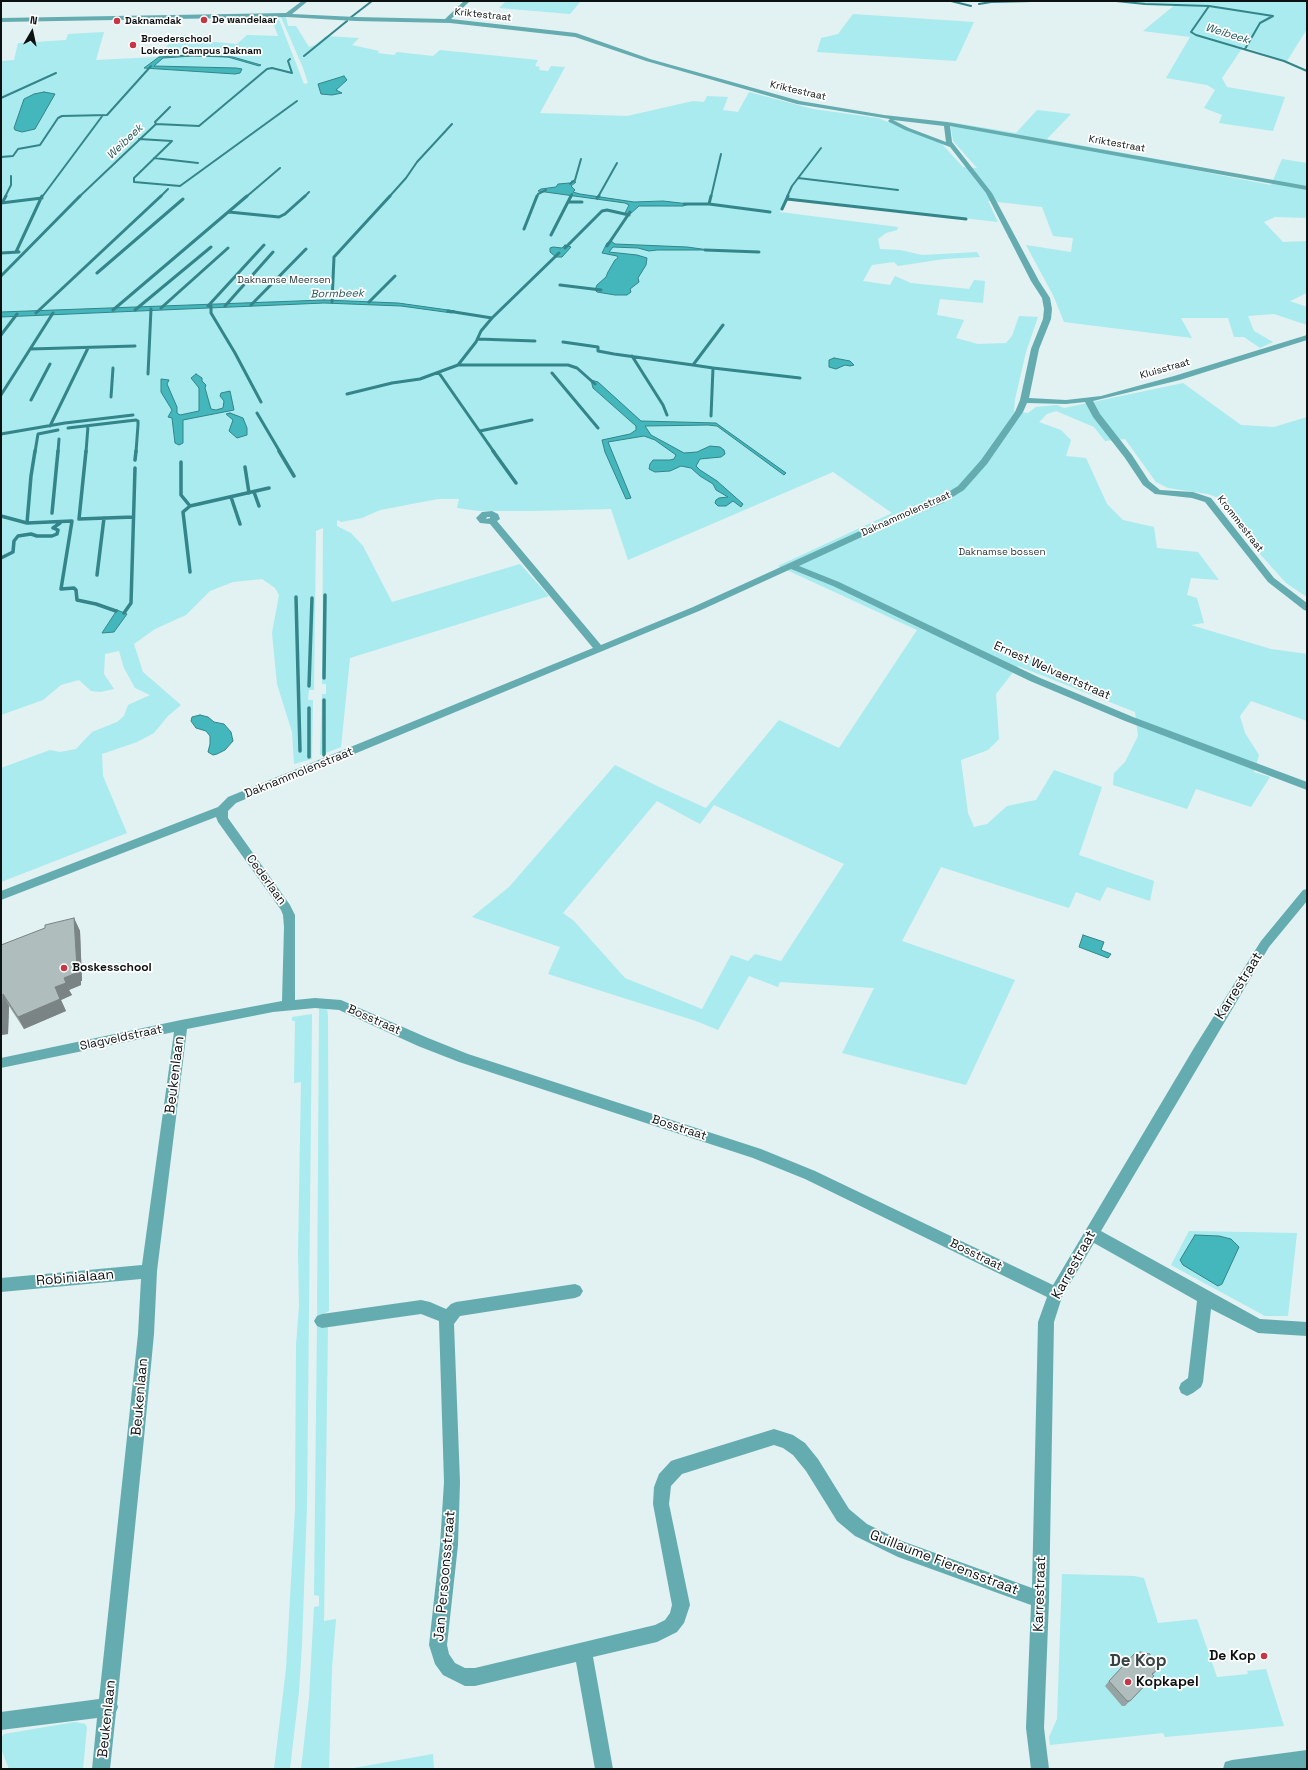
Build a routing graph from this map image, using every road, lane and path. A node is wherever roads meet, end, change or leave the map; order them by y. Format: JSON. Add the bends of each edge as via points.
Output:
{"nodes":[{"id":1,"x":305,"y":1,"type":"edge"},
{"id":2,"x":467,"y":1,"type":"edge"},
{"id":3,"x":287,"y":15,"type":"junction"},
{"id":4,"x":1,"y":20,"type":"edge"},
{"id":5,"x":446,"y":21,"type":"junction"},
{"id":6,"x":884,"y":117,"type":"junction"},
{"id":7,"x":947,"y":124,"type":"junction"},
{"id":8,"x":952,"y":146,"type":"junction"},
{"id":9,"x":1307,"y":188,"type":"edge"},
{"id":10,"x":1307,"y":337,"type":"edge"},
{"id":11,"x":1024,"y":400,"type":"junction"},
{"id":12,"x":1088,"y":400,"type":"junction"},
{"id":13,"x":492,"y":521,"type":"dead end"},
{"id":14,"x":791,"y":566,"type":"junction"},
{"id":15,"x":1307,"y":608,"type":"edge"},
{"id":16,"x":599,"y":649,"type":"junction"},
{"id":17,"x":1307,"y":786,"type":"edge"},
{"id":18,"x":222,"y":810,"type":"junction"},
{"id":19,"x":1307,"y":893,"type":"edge"},
{"id":20,"x":1,"y":896,"type":"edge"},
{"id":21,"x":288,"y":1005,"type":"junction"},
{"id":22,"x":181,"y":1025,"type":"junction"},
{"id":23,"x":1,"y":1063,"type":"edge"},
{"id":24,"x":1091,"y":1233,"type":"junction"},
{"id":25,"x":149,"y":1271,"type":"junction"},
{"id":26,"x":1,"y":1284,"type":"edge"},
{"id":27,"x":575,"y":1291,"type":"dead end"},
{"id":28,"x":1056,"y":1294,"type":"junction"},
{"id":29,"x":1205,"y":1298,"type":"junction"},
{"id":30,"x":448,"y":1318,"type":"junction"},
{"id":31,"x":322,"y":1321,"type":"dead end"},
{"id":32,"x":1307,"y":1329,"type":"edge"},
{"id":33,"x":1187,"y":1388,"type":"dead end"},
{"id":34,"x":1040,"y":1600,"type":"junction"},
{"id":35,"x":583,"y":1651,"type":"junction"},
{"id":36,"x":109,"y":1707,"type":"junction"},
{"id":37,"x":1,"y":1721,"type":"edge"},
{"id":38,"x":1307,"y":1759,"type":"edge"},
{"id":39,"x":102,"y":1769,"type":"edge"},
{"id":40,"x":604,"y":1769,"type":"edge"},
{"id":41,"x":1040,"y":1769,"type":"edge"},
{"id":42,"x":1232,"y":1769,"type":"edge"}],
"edges":[{"from":1,"to":3,"type":"street"},
{"from":2,"to":5,"type":"street"},
{"from":3,"to":4,"type":"street","name":"Kriktestraat"},
{"from":3,"to":5,"type":"street","name":"Kriktestraat"},
{"from":5,"to":6,"type":"street","name":"Kriktestraat","via":[[576,35],[648,60],[771,95],[832,109]]},
{"from":6,"to":7,"type":"street","name":"Kriktestraat"},
{"from":6,"to":8,"type":"street","via":[[907,129]]},
{"from":7,"to":8,"type":"street","name":"Daknammolenstraat","via":[[948,142]]},
{"from":7,"to":9,"type":"street","name":"Kriktestraat"},
{"from":8,"to":11,"type":"street","name":"Daknammolenstraat","via":[[990,193],[1046,298],[1047,319],[1035,349]]},
{"from":10,"to":12,"type":"street","name":"Kluisstraat","via":[[1177,378]]},
{"from":11,"to":12,"type":"street","name":"Kluisstraat"},
{"from":11,"to":14,"type":"street","name":"Daknammolenstraat","via":[[1019,412],[984,462],[961,488],[940,501]]},
{"from":12,"to":15,"type":"street","name":"Krommestraat","via":[[1096,415],[1130,457],[1146,483],[1158,492],[1193,495],[1208,500],[1271,580]]},
{"from":13,"to":16,"type":"street"},
{"from":14,"to":16,"type":"street","name":"Daknammolenstraat"},
{"from":14,"to":17,"type":"street","name":"Ernest Welvaertstraat","via":[[836,584],[1034,679],[1129,719]]},
{"from":16,"to":18,"type":"street","name":"Daknammolenstraat","via":[[232,800]]},
{"from":18,"to":20,"type":"street","name":"Daknammolenstraat"},
{"from":18,"to":21,"type":"street","name":"Cederlaan","via":[[222,820],[289,915]]},
{"from":19,"to":24,"type":"street","name":"Karrestraat","via":[[1265,944]]},
{"from":21,"to":22,"type":"street","name":"Slagveldstraat"},
{"from":21,"to":28,"type":"street","name":"Bosstraat","via":[[316,1003],[341,1006],[464,1058],[756,1153],[810,1174]]},
{"from":22,"to":23,"type":"street","name":"Slagveldstraat"},
{"from":22,"to":25,"type":"street","name":"Beukenlaan"},
{"from":24,"to":28,"type":"street","name":"Karrestraat"},
{"from":24,"to":29,"type":"street"},
{"from":25,"to":26,"type":"street","name":"Robinialaan"},
{"from":25,"to":36,"type":"street","name":"Beukenlaan","via":[[146,1334]]},
{"from":27,"to":30,"type":"street","via":[[456,1309]]},
{"from":28,"to":34,"type":"street","name":"Karrestraat","via":[[1046,1322]]},
{"from":29,"to":32,"type":"street","via":[[1258,1326]]},
{"from":29,"to":33,"type":"street","via":[[1195,1382]]},
{"from":30,"to":31,"type":"street","via":[[430,1308],[421,1307]]},
{"from":30,"to":35,"type":"street","name":"Jan Persoonsstraat","via":[[446,1329],[452,1482],[449,1546],[438,1638],[441,1658],[453,1672],[465,1677],[475,1677]]},
{"from":34,"to":35,"type":"street","name":"Guillaume Fierensstraat","via":[[898,1548],[861,1530],[843,1515],[812,1464],[799,1449],[787,1441],[774,1437],[677,1467],[668,1475],[662,1487],[661,1504],[680,1600],[678,1617],[662,1632]]},
{"from":34,"to":41,"type":"street","name":"Karrestraat","via":[[1035,1728]]},
{"from":35,"to":40,"type":"street"},
{"from":36,"to":37,"type":"street"},
{"from":36,"to":39,"type":"street","name":"Beukenlaan"},
{"from":38,"to":42,"type":"street"}]}
